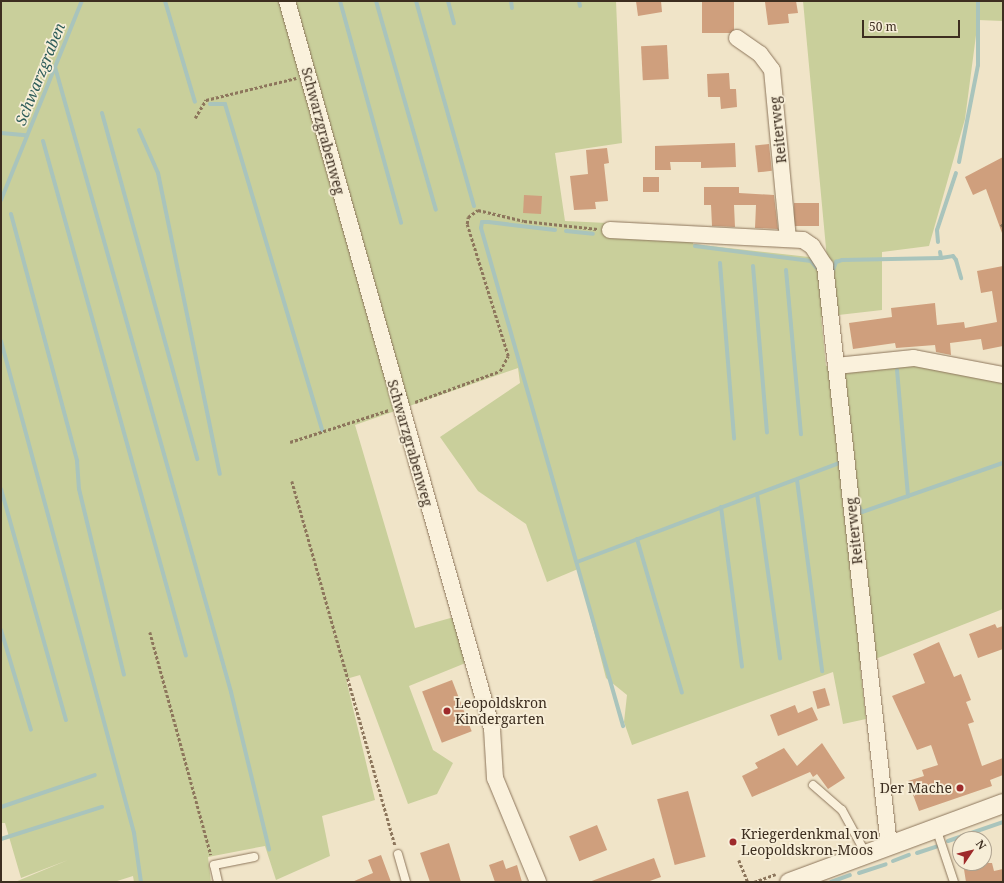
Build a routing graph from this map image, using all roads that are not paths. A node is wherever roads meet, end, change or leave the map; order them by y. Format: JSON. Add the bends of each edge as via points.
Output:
{"nodes":[{"id":1,"x":287,"y":1,"type":"edge"},
{"id":2,"x":737,"y":38,"type":"dead end"},
{"id":3,"x":610,"y":230,"type":"road end"},
{"id":4,"x":788,"y":238,"type":"junction"},
{"id":5,"x":836,"y":366,"type":"junction"},
{"id":6,"x":1003,"y":375,"type":"edge"},
{"id":7,"x":813,"y":785,"type":"dead end"},
{"id":8,"x":1003,"y":802,"type":"edge"},
{"id":9,"x":936,"y":828,"type":"junction"},
{"id":10,"x":889,"y":846,"type":"junction"},
{"id":11,"x":398,"y":854,"type":"road end"},
{"id":12,"x":866,"y":854,"type":"junction"},
{"id":13,"x":254,"y":857,"type":"dead end"},
{"id":14,"x":218,"y":882,"type":"edge"},
{"id":15,"x":406,"y":882,"type":"edge"},
{"id":16,"x":538,"y":882,"type":"edge"},
{"id":17,"x":789,"y":882,"type":"edge"},
{"id":18,"x":954,"y":882,"type":"edge"}],
"edges":[{"from":1,"to":16,"type":"street","name":"Schwarzgrabenweg","via":[[399,407],[492,729],[495,778]]},
{"from":2,"to":4,"type":"street","name":"Reiterweg","via":[[760,54],[772,70]]},
{"from":3,"to":4,"type":"street","name":"Reiterweg"},
{"from":4,"to":5,"type":"street","name":"Reiterweg","via":[[803,240],[812,246],[825,266]]},
{"from":5,"to":6,"type":"street","via":[[914,358]]},
{"from":5,"to":10,"type":"street","name":"Reiterweg"},
{"from":7,"to":12,"type":"lane","via":[[842,810]]},
{"from":8,"to":9,"type":"street"},
{"from":9,"to":10,"type":"street"},
{"from":9,"to":18,"type":"lane"},
{"from":10,"to":12,"type":"street"},
{"from":11,"to":15,"type":"lane"},
{"from":12,"to":17,"type":"street"},
{"from":13,"to":14,"type":"lane","via":[[214,866]]}]}
